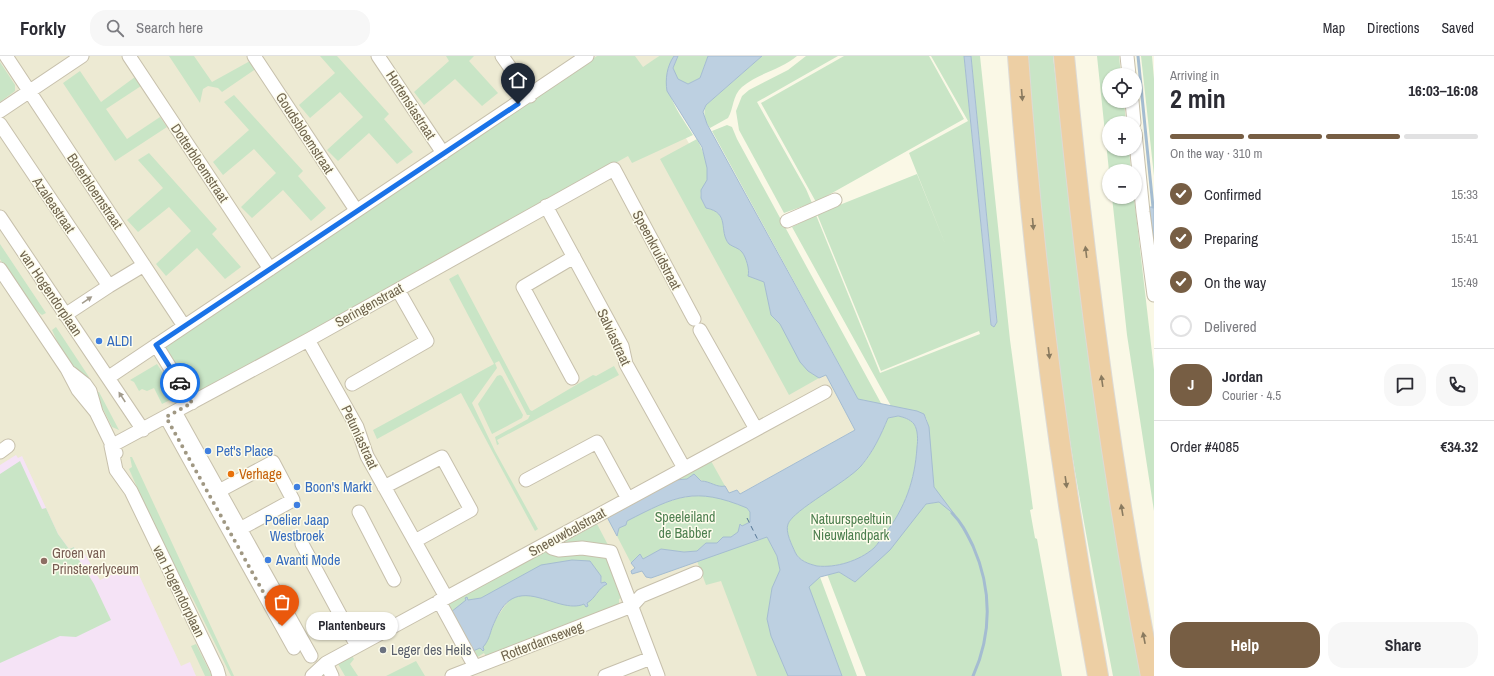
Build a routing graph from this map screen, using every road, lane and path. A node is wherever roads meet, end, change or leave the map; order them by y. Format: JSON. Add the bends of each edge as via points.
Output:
{"nodes":[{"id":1,"x":6,"y":56,"type":"edge"},
{"id":2,"x":82,"y":56,"type":"edge"},
{"id":3,"x":129,"y":56,"type":"edge"},
{"id":4,"x":254,"y":56,"type":"edge"},
{"id":5,"x":378,"y":56,"type":"edge"},
{"id":6,"x":502,"y":56,"type":"edge"},
{"id":7,"x":587,"y":56,"type":"edge"},
{"id":8,"x":1018,"y":56,"type":"edge"},
{"id":9,"x":1064,"y":56,"type":"edge"},
{"id":10,"x":1127,"y":56,"type":"edge"},
{"id":11,"x":1128,"y":68,"type":"edge"},
{"id":12,"x":29,"y":92,"type":"junction"},
{"id":13,"x":530,"y":96,"type":"junction"},
{"id":14,"x":0,"y":111,"type":"edge"},
{"id":15,"x":0,"y":124,"type":"edge"},
{"id":16,"x":443,"y":153,"type":"junction"},
{"id":17,"x":1137,"y":156,"type":"edge"},
{"id":18,"x":621,"y":181,"type":"joint"},
{"id":19,"x":835,"y":200,"type":"dead end"},
{"id":20,"x":546,"y":206,"type":"junction"},
{"id":21,"x":356,"y":210,"type":"junction"},
{"id":22,"x":0,"y":217,"type":"edge"},
{"id":23,"x":787,"y":221,"type":"dead end"},
{"id":24,"x":574,"y":257,"type":"junction"},
{"id":25,"x":144,"y":265,"type":"junction"},
{"id":26,"x":0,"y":269,"type":"edge"},
{"id":27,"x":270,"y":269,"type":"junction"},
{"id":28,"x":109,"y":286,"type":"junction"},
{"id":29,"x":398,"y":290,"type":"junction"},
{"id":30,"x":1154,"y":295,"type":"edge"},
{"id":31,"x":65,"y":315,"type":"junction"},
{"id":32,"x":184,"y":326,"type":"junction"},
{"id":33,"x":308,"y":340,"type":"junction"},
{"id":34,"x":156,"y":345,"type":"junction"},
{"id":35,"x":109,"y":378,"type":"junction"},
{"id":36,"x":572,"y":378,"type":"dead end"},
{"id":37,"x":352,"y":384,"type":"dead end"},
{"id":38,"x":825,"y":392,"type":"dead end"},
{"id":39,"x":192,"y":403,"type":"junction"},
{"id":40,"x":171,"y":414,"type":"junction"},
{"id":41,"x":756,"y":429,"type":"junction"},
{"id":42,"x":143,"y":430,"type":"junction"},
{"id":43,"x":111,"y":446,"type":"junction"},
{"id":44,"x":684,"y":468,"type":"junction"},
{"id":45,"x":526,"y":480,"type":"dead end"},
{"id":46,"x":384,"y":487,"type":"junction"},
{"id":47,"x":219,"y":495,"type":"junction"},
{"id":48,"x":628,"y":499,"type":"junction"},
{"id":49,"x":359,"y":512,"type":"dead end"},
{"id":50,"x":237,"y":527,"type":"junction"},
{"id":51,"x":415,"y":541,"type":"junction"},
{"id":52,"x":548,"y":543,"type":"junction"},
{"id":53,"x":302,"y":544,"type":"dead end"},
{"id":54,"x":696,"y":574,"type":"dead end"},
{"id":55,"x":394,"y":580,"type":"dead end"},
{"id":56,"x":442,"y":599,"type":"junction"},
{"id":57,"x":632,"y":606,"type":"junction"},
{"id":58,"x":357,"y":646,"type":"junction"},
{"id":59,"x":294,"y":648,"type":"dead end"},
{"id":60,"x":311,"y":656,"type":"dead end"},
{"id":61,"x":651,"y":658,"type":"junction"},
{"id":62,"x":326,"y":663,"type":"junction"},
{"id":63,"x":475,"y":667,"type":"junction"},
{"id":64,"x":220,"y":674,"type":"edge"},
{"id":65,"x":312,"y":676,"type":"edge"},
{"id":66,"x":332,"y":676,"type":"edge"},
{"id":67,"x":452,"y":676,"type":"edge"},
{"id":68,"x":605,"y":676,"type":"edge"},
{"id":69,"x":658,"y":676,"type":"edge"},
{"id":70,"x":1098,"y":676,"type":"edge"},
{"id":71,"x":1151,"y":676,"type":"edge"}],
"edges":[{"from":1,"to":12,"type":"street","name":"Boterbloemstraat"},
{"from":2,"to":12,"type":"street"},
{"from":3,"to":27,"type":"street","name":"Dotterbloemstraat"},
{"from":4,"to":21,"type":"street","name":"Goudsbloemstraat"},
{"from":5,"to":16,"type":"street","name":"Hortensiastraat"},
{"from":6,"to":13,"type":"street"},
{"from":7,"to":13,"type":"street"},
{"from":8,"to":70,"type":"highway","one_way":true,"via":[[1034,235],[1054,403]]},
{"from":71,"to":9,"type":"highway","one_way":true,"via":[[1106,407]]},
{"from":10,"to":11,"type":"street"},
{"from":12,"to":14,"type":"street"},
{"from":12,"to":25,"type":"street","name":"Boterbloemstraat"},
{"from":13,"to":16,"type":"street"},
{"from":15,"to":28,"type":"street","name":"Azaleastraat"},
{"from":16,"to":21,"type":"street"},
{"from":17,"to":30,"type":"street"},
{"from":18,"to":20,"type":"street","name":"Seringenstraat","via":[[614,169]]},
{"from":18,"to":41,"type":"street","name":"Speenkruidstraat"},
{"from":19,"to":23,"type":"street"},
{"from":20,"to":24,"type":"street","name":"Salviastraat"},
{"from":20,"to":29,"type":"street","name":"Seringenstraat"},
{"from":21,"to":27,"type":"street"},
{"from":22,"to":31,"type":"street","name":"van Hogendorplaan"},
{"from":24,"to":36,"type":"street","via":[[523,287]]},
{"from":24,"to":44,"type":"street","name":"Salviastraat","via":[[622,346],[626,364]]},
{"from":25,"to":28,"type":"street"},
{"from":25,"to":32,"type":"street","name":"Boterbloemstraat"},
{"from":26,"to":43,"type":"street","name":"van Hogendorplaan","via":[[67,369],[86,384]]},
{"from":27,"to":32,"type":"street"},
{"from":31,"to":28,"type":"street","one_way":true},
{"from":29,"to":33,"type":"street","name":"Seringenstraat"},
{"from":29,"to":37,"type":"street","via":[[427,341]]},
{"from":31,"to":35,"type":"street","name":"van Hogendorplaan"},
{"from":32,"to":34,"type":"street"},
{"from":33,"to":39,"type":"street","name":"Seringenstraat"},
{"from":33,"to":46,"type":"street","name":"Petuniastraat","via":[[357,427],[367,456]]},
{"from":34,"to":35,"type":"street"},
{"from":34,"to":39,"type":"street"},
{"from":42,"to":35,"type":"street","name":"van Hogendorplaan","one_way":true},
{"from":38,"to":41,"type":"street","name":"Sneeuwbalstraat"},
{"from":39,"to":40,"type":"street","name":"Seringenstraat"},
{"from":40,"to":42,"type":"street","name":"Seringenstraat"},
{"from":40,"to":47,"type":"street"},
{"from":40,"to":59,"type":"street"},
{"from":41,"to":44,"type":"street","name":"Sneeuwbalstraat"},
{"from":42,"to":43,"type":"street","name":"Seringenstraat"},
{"from":43,"to":64,"type":"street","name":"van Hogendorplaan","via":[[124,466],[131,491]]},
{"from":44,"to":48,"type":"street","name":"Sneeuwbalstraat"},
{"from":45,"to":48,"type":"street","via":[[597,442]]},
{"from":46,"to":51,"type":"street","name":"Petuniastraat"},
{"from":46,"to":51,"type":"street","via":[[442,457],[471,510]]},
{"from":47,"to":50,"type":"street"},
{"from":47,"to":50,"type":"street","via":[[273,462],[294,500]]},
{"from":48,"to":52,"type":"street","name":"Sneeuwbalstraat"},
{"from":49,"to":55,"type":"street"},
{"from":50,"to":60,"type":"street"},
{"from":51,"to":56,"type":"street","name":"Petuniastraat"},
{"from":52,"to":56,"type":"street","name":"Sneeuwbalstraat"},
{"from":52,"to":57,"type":"street","via":[[558,550],[582,548],[610,552]]},
{"from":53,"to":58,"type":"street"},
{"from":54,"to":57,"type":"street","name":"Rotterdamseweg","via":[[641,596]]},
{"from":56,"to":58,"type":"street","name":"Sneeuwbalstraat"},
{"from":56,"to":63,"type":"street","name":"Petuniastraat"},
{"from":57,"to":61,"type":"street"},
{"from":57,"to":63,"type":"street","name":"Rotterdamseweg"},
{"from":58,"to":62,"type":"street","name":"Sneeuwbalstraat"},
{"from":61,"to":68,"type":"street"},
{"from":61,"to":69,"type":"street"},
{"from":62,"to":65,"type":"street","name":"Sneeuwbalstraat"},
{"from":62,"to":66,"type":"street"},
{"from":63,"to":67,"type":"street","name":"Rotterdamseweg"}]}
